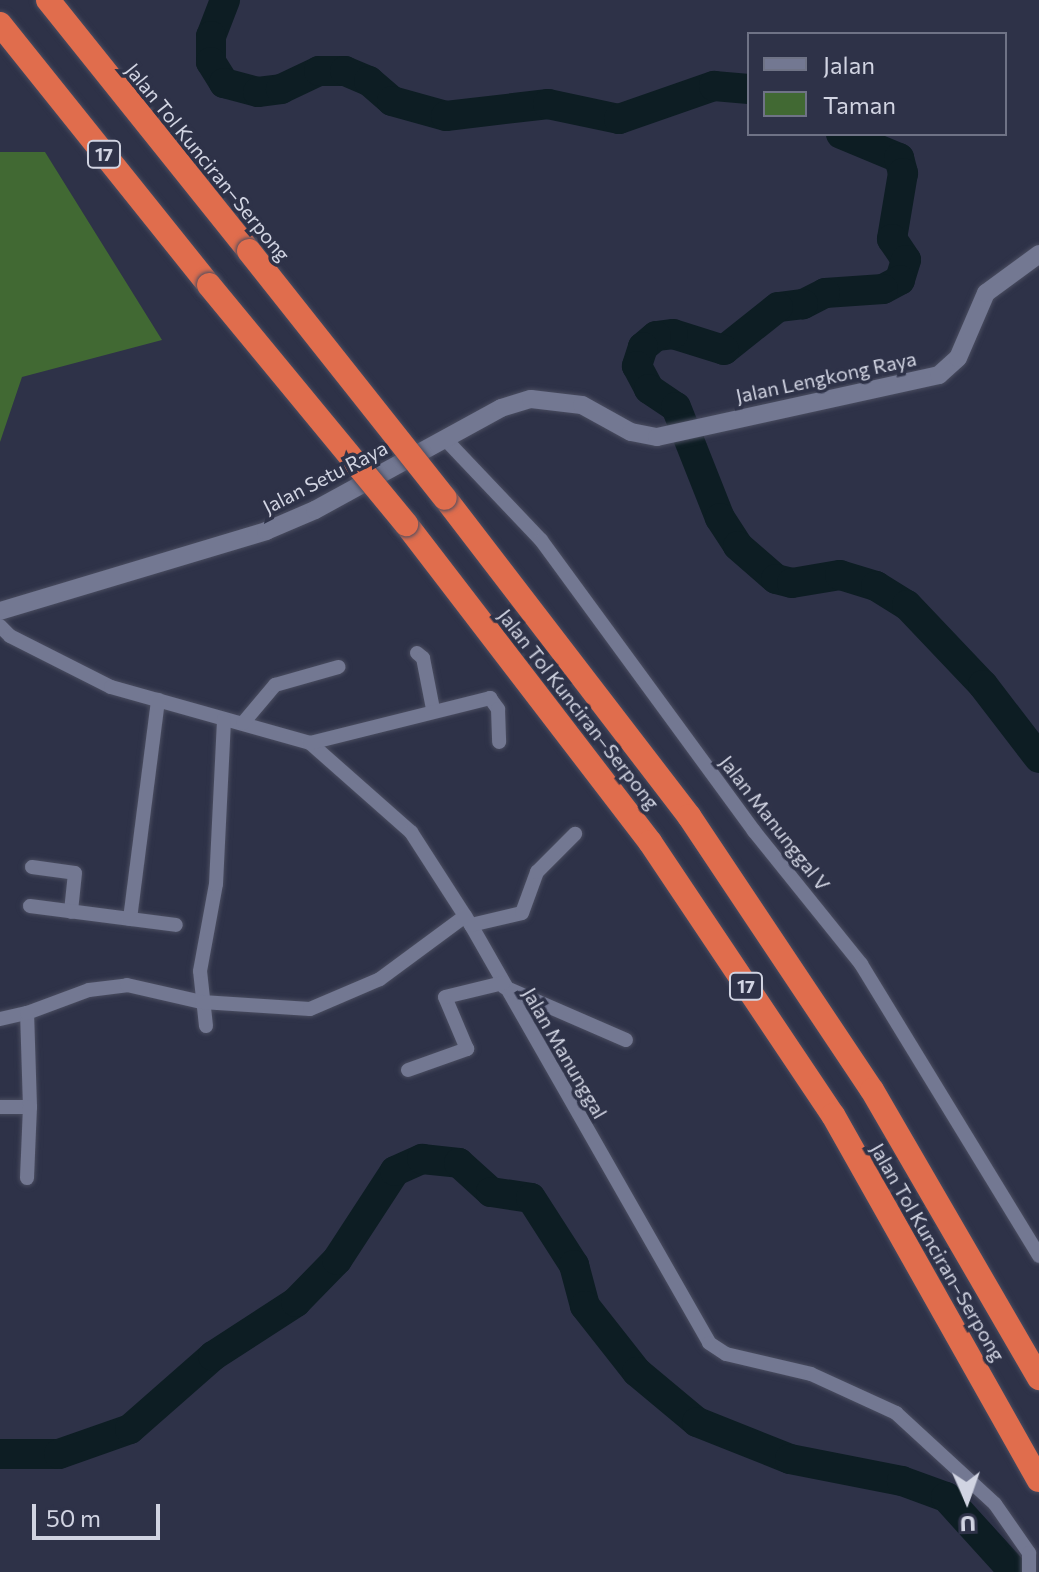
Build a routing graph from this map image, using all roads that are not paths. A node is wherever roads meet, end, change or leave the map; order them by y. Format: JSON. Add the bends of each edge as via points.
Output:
{"nodes":[{"id":1,"x":48,"y":0,"type":"edge"},
{"id":2,"x":0,"y":24,"type":"edge"},
{"id":3,"x":1039,"y":254,"type":"edge"},
{"id":4,"x":657,"y":437,"type":"joint"},
{"id":5,"x":446,"y":440,"type":"junction"},
{"id":6,"x":0,"y":611,"type":"edge"},
{"id":7,"x":1,"y":631,"type":"edge"},
{"id":8,"x":417,"y":653,"type":"dead end"},
{"id":9,"x":338,"y":667,"type":"dead end"},
{"id":10,"x":158,"y":700,"type":"junction"},
{"id":11,"x":433,"y":709,"type":"junction"},
{"id":12,"x":224,"y":719,"type":"junction"},
{"id":13,"x":243,"y":723,"type":"junction"},
{"id":14,"x":499,"y":742,"type":"dead end"},
{"id":15,"x":310,"y":743,"type":"junction"},
{"id":16,"x":575,"y":834,"type":"dead end"},
{"id":17,"x":32,"y":867,"type":"dead end"},
{"id":18,"x":30,"y":906,"type":"dead end"},
{"id":19,"x":71,"y":912,"type":"junction"},
{"id":20,"x":130,"y":919,"type":"junction"},
{"id":21,"x":468,"y":920,"type":"junction"},
{"id":22,"x":176,"y":925,"type":"dead end"},
{"id":23,"x":503,"y":985,"type":"junction"},
{"id":24,"x":202,"y":1002,"type":"junction"},
{"id":25,"x":27,"y":1013,"type":"junction"},
{"id":26,"x":0,"y":1019,"type":"edge"},
{"id":27,"x":206,"y":1026,"type":"dead end"},
{"id":28,"x":626,"y":1040,"type":"dead end"},
{"id":29,"x":408,"y":1070,"type":"dead end"},
{"id":30,"x":0,"y":1107,"type":"edge"},
{"id":31,"x":30,"y":1107,"type":"junction"},
{"id":32,"x":27,"y":1178,"type":"dead end"},
{"id":33,"x":1039,"y":1256,"type":"edge"},
{"id":34,"x":1039,"y":1378,"type":"edge"},
{"id":35,"x":1039,"y":1480,"type":"edge"},
{"id":36,"x":1029,"y":1572,"type":"edge"}],
"edges":[{"from":1,"to":34,"type":"highway","name":"Jalan Tol Kunciran–Serpong","number":"17","bridge":true,"via":[[445,498],[689,816],[872,1090]]},
{"from":2,"to":35,"type":"highway","name":"Jalan Tol Kunciran–Serpong","number":"17","bridge":true,"via":[[406,524],[650,842],[833,1115]]},
{"from":3,"to":4,"type":"street","name":"Jalan Lengkong Raya","via":[[986,293],[958,358],[939,375]]},
{"from":4,"to":5,"type":"street","name":"Jalan Setu Raya","via":[[631,432],[582,405],[531,399],[501,408]]},
{"from":5,"to":6,"type":"street","name":"Jalan Setu Raya","via":[[266,531]]},
{"from":5,"to":33,"type":"street","name":"Jalan Manunggal V","via":[[541,540],[754,831],[861,964]]},
{"from":7,"to":10,"type":"street","name":"Jalan Manunggal","via":[[111,687]]},
{"from":8,"to":11,"type":"street","via":[[423,658]]},
{"from":9,"to":13,"type":"street","via":[[275,685]]},
{"from":10,"to":12,"type":"street","name":"Jalan Manunggal"},
{"from":10,"to":20,"type":"street"},
{"from":11,"to":14,"type":"street","via":[[493,699]]},
{"from":11,"to":15,"type":"street"},
{"from":12,"to":13,"type":"street","name":"Jalan Manunggal"},
{"from":12,"to":24,"type":"street","via":[[216,884],[200,971]]},
{"from":13,"to":15,"type":"street","name":"Jalan Manunggal"},
{"from":15,"to":21,"type":"street","name":"Jalan Manunggal","via":[[411,832]]},
{"from":16,"to":21,"type":"street","via":[[537,872],[522,913]]},
{"from":17,"to":19,"type":"street","via":[[75,873]]},
{"from":18,"to":19,"type":"street"},
{"from":19,"to":20,"type":"street"},
{"from":20,"to":22,"type":"street"},
{"from":21,"to":23,"type":"street","name":"Jalan Manunggal"},
{"from":21,"to":24,"type":"street","via":[[343,999],[310,1009]]},
{"from":23,"to":28,"type":"street"},
{"from":23,"to":29,"type":"street","via":[[445,997],[467,1045],[465,1053]]},
{"from":23,"to":36,"type":"street","name":"Jalan Manunggal","via":[[709,1343],[726,1354],[811,1374],[896,1413],[995,1504],[1029,1553]]},
{"from":24,"to":25,"type":"street","via":[[114,986]]},
{"from":24,"to":27,"type":"street"},
{"from":25,"to":26,"type":"street"},
{"from":25,"to":31,"type":"street"},
{"from":30,"to":31,"type":"street"},
{"from":31,"to":32,"type":"street"}]}
